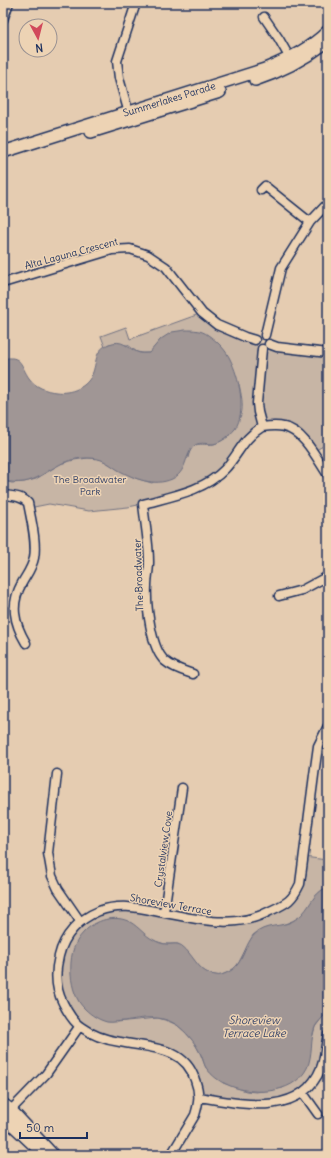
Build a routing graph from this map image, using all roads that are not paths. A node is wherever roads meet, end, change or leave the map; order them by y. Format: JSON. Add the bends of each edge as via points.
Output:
{"nodes":[{"id":1,"x":9,"y":3,"type":"edge"},
{"id":2,"x":136,"y":3,"type":"edge"},
{"id":3,"x":264,"y":17,"type":"dead end"},
{"id":4,"x":3,"y":20,"type":"edge"},
{"id":5,"x":328,"y":31,"type":"edge"},
{"id":6,"x":328,"y":41,"type":"edge"},
{"id":7,"x":291,"y":61,"type":"junction"},
{"id":8,"x":130,"y":116,"type":"junction"},
{"id":9,"x":3,"y":152,"type":"edge"},
{"id":10,"x":3,"y":159,"type":"edge"},
{"id":11,"x":261,"y":190,"type":"dead end"},
{"id":12,"x":328,"y":203,"type":"edge"},
{"id":13,"x":310,"y":222,"type":"junction"},
{"id":14,"x":3,"y":283,"type":"edge"},
{"id":15,"x":265,"y":335,"type":"junction"},
{"id":16,"x":255,"y":340,"type":"junction"},
{"id":17,"x":266,"y":347,"type":"junction"},
{"id":18,"x":328,"y":353,"type":"edge"},
{"id":19,"x":262,"y":427,"type":"junction"},
{"id":20,"x":328,"y":475,"type":"edge"},
{"id":21,"x":3,"y":496,"type":"edge"},
{"id":22,"x":328,"y":576,"type":"edge"},
{"id":23,"x":279,"y":596,"type":"dead end"},
{"id":24,"x":26,"y":643,"type":"dead end"},
{"id":25,"x":193,"y":674,"type":"dead end"},
{"id":26,"x":328,"y":726,"type":"edge"},
{"id":27,"x":57,"y":774,"type":"dead end"},
{"id":28,"x":182,"y":788,"type":"dead end"},
{"id":29,"x":164,"y":912,"type":"junction"},
{"id":30,"x":80,"y":921,"type":"junction"},
{"id":31,"x":79,"y":1026,"type":"junction"},
{"id":32,"x":328,"y":1035,"type":"edge"},
{"id":33,"x":303,"y":1093,"type":"junction"},
{"id":34,"x":199,"y":1097,"type":"junction"},
{"id":35,"x":5,"y":1112,"type":"edge"},
{"id":36,"x":318,"y":1114,"type":"dead end"},
{"id":37,"x":44,"y":1155,"type":"edge"},
{"id":38,"x":53,"y":1155,"type":"edge"},
{"id":39,"x":171,"y":1155,"type":"edge"}],
"edges":[{"from":1,"to":4,"type":"street"},
{"from":2,"to":8,"type":"street","via":[[117,61]]},
{"from":3,"to":7,"type":"street"},
{"from":5,"to":7,"type":"street","name":"Summerlakes Parade"},
{"from":6,"to":7,"type":"street","name":"Summerlakes Parade","via":[[312,53]]},
{"from":7,"to":8,"type":"street","name":"Summerlakes Parade"},
{"from":8,"to":9,"type":"street","name":"Summerlakes Parade"},
{"from":8,"to":10,"type":"street","name":"Summerlakes Parade"},
{"from":11,"to":13,"type":"street","via":[[265,186]]},
{"from":12,"to":13,"type":"street"},
{"from":13,"to":15,"type":"street","via":[[281,268]]},
{"from":14,"to":16,"type":"street","name":"Alta Laguna Crescent","via":[[112,250],[130,249],[148,255],[166,267],[202,313],[217,325]]},
{"from":15,"to":16,"type":"street","via":[[257,336]]},
{"from":15,"to":17,"type":"street","via":[[269,341]]},
{"from":16,"to":17,"type":"street","via":[[257,346]]},
{"from":17,"to":18,"type":"street"},
{"from":17,"to":19,"type":"street","via":[[257,403]]},
{"from":19,"to":20,"type":"street","via":[[285,427],[295,431],[303,438]]},
{"from":19,"to":25,"type":"street","name":"The Broadwater","via":[[246,439],[234,460],[209,482],[193,490],[143,504],[149,547],[147,601],[153,639],[165,661],[177,669]]},
{"from":21,"to":24,"type":"street","via":[[20,497],[28,503],[35,545],[30,570],[16,596],[16,621]]},
{"from":22,"to":23,"type":"street","via":[[302,590]]},
{"from":26,"to":29,"type":"street","name":"Shoreview Terrace","via":[[318,746],[300,884],[295,895],[288,902],[264,915],[234,922],[208,921]]},
{"from":27,"to":30,"type":"street","via":[[48,853],[52,876],[58,889]]},
{"from":28,"to":29,"type":"street","name":"Crystalview Cove"},
{"from":29,"to":30,"type":"street","name":"Shoreview Terrace","via":[[116,906]]},
{"from":30,"to":31,"type":"street","name":"Shoreview Terrace","via":[[71,931],[60,952],[56,973],[62,1000]]},
{"from":31,"to":34,"type":"street","name":"Shoreview Terrace","via":[[106,1039],[163,1049],[181,1058],[189,1066],[195,1079]]},
{"from":31,"to":35,"type":"street","via":[[46,1074]]},
{"from":32,"to":33,"type":"street","via":[[322,1067]]},
{"from":33,"to":34,"type":"street","via":[[283,1102],[263,1105]]},
{"from":33,"to":36,"type":"street"},
{"from":34,"to":39,"type":"street","name":"Shoreview Terrace","via":[[195,1115]]},
{"from":35,"to":37,"type":"street"},
{"from":35,"to":38,"type":"street"}]}
